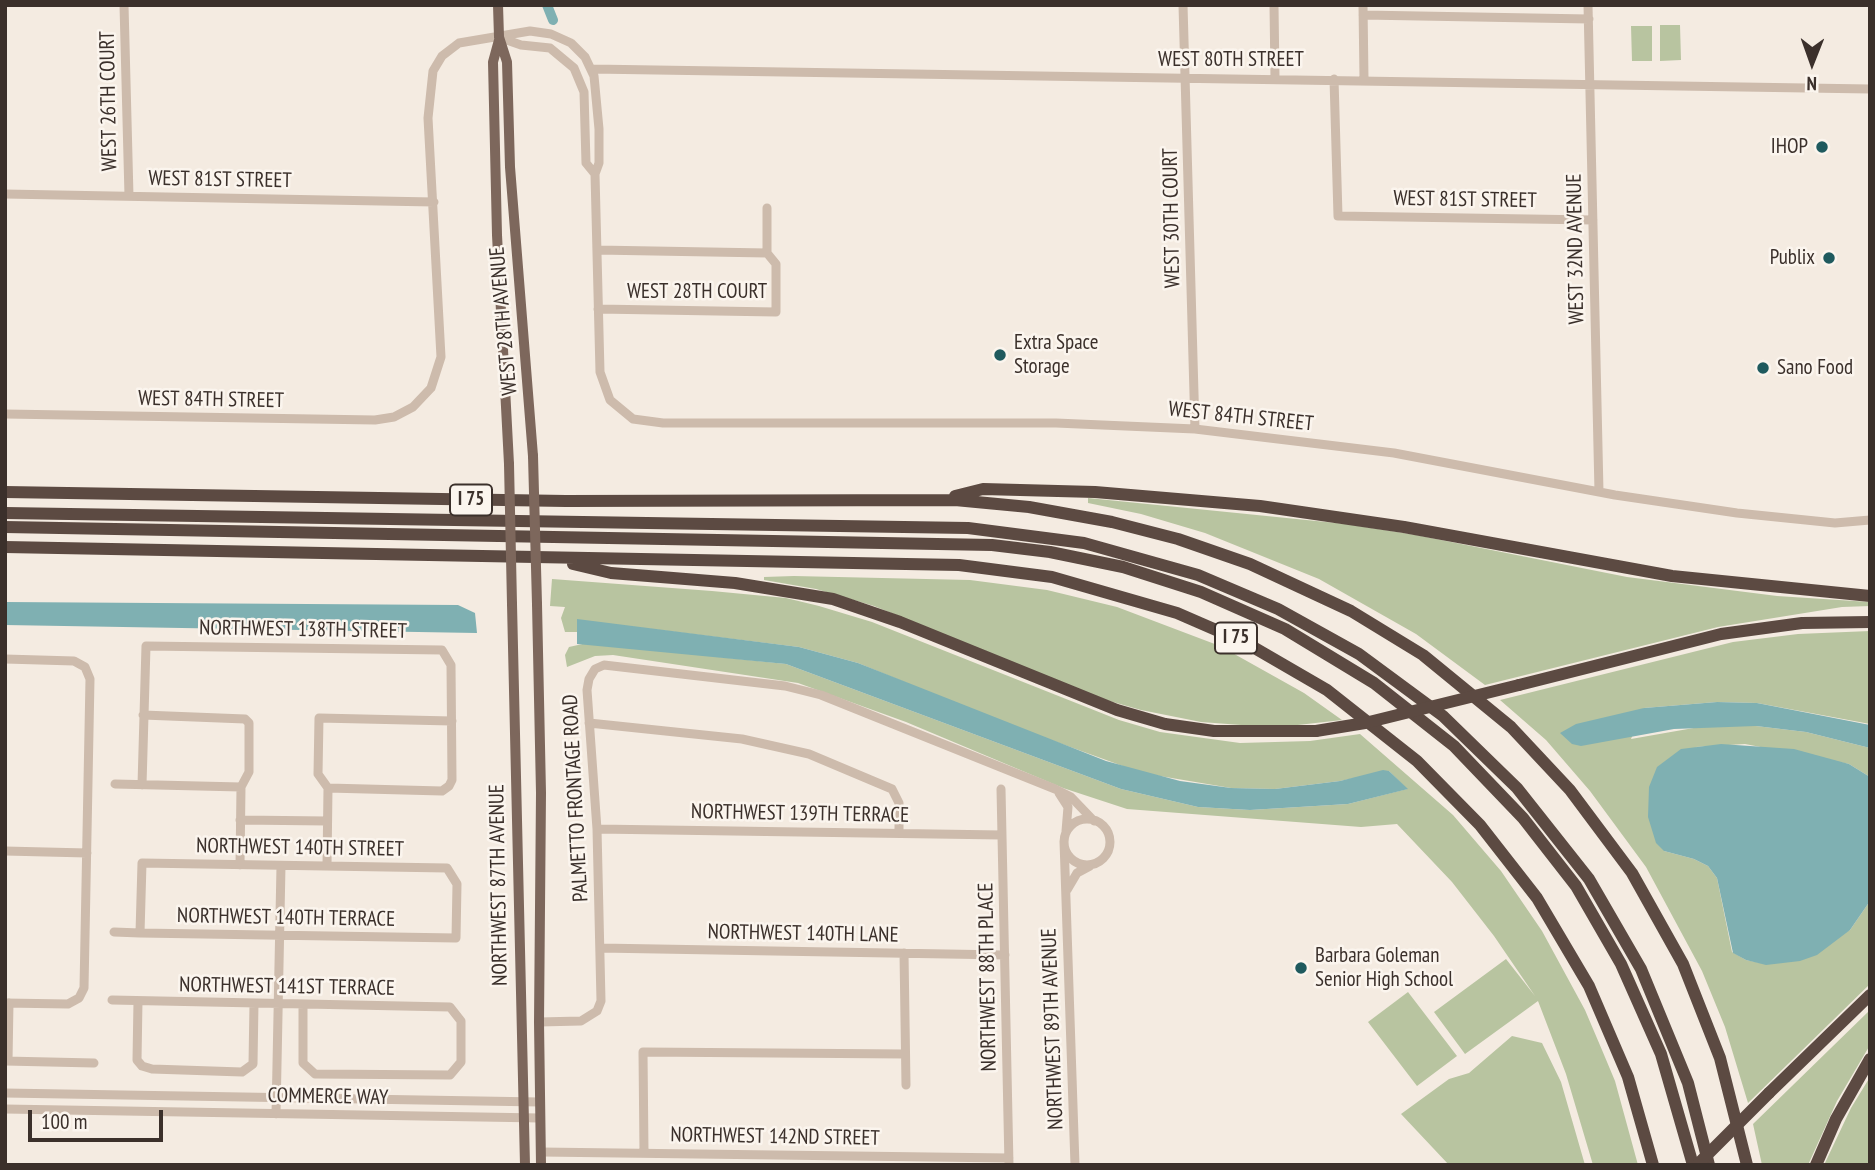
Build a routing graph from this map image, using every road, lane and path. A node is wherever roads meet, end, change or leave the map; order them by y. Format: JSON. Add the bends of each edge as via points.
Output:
{"nodes":[{"id":1,"x":124,"y":5,"type":"edge"},
{"id":2,"x":498,"y":5,"type":"edge"},
{"id":3,"x":1183,"y":5,"type":"edge"},
{"id":4,"x":1274,"y":5,"type":"edge"},
{"id":5,"x":1588,"y":5,"type":"edge"},
{"id":6,"x":1363,"y":10,"type":"edge"},
{"id":7,"x":1589,"y":19,"type":"junction"},
{"id":8,"x":499,"y":37,"type":"junction"},
{"id":9,"x":592,"y":69,"type":"junction"},
{"id":10,"x":1185,"y":78,"type":"junction"},
{"id":11,"x":1275,"y":78,"type":"junction"},
{"id":12,"x":1334,"y":79,"type":"junction"},
{"id":13,"x":1364,"y":79,"type":"junction"},
{"id":14,"x":1590,"y":83,"type":"junction"},
{"id":15,"x":1870,"y":89,"type":"edge"},
{"id":16,"x":595,"y":174,"type":"junction"},
{"id":17,"x":5,"y":194,"type":"edge"},
{"id":18,"x":129,"y":196,"type":"junction"},
{"id":19,"x":434,"y":202,"type":"junction"},
{"id":20,"x":767,"y":208,"type":"dead end"},
{"id":21,"x":1593,"y":220,"type":"junction"},
{"id":22,"x":597,"y":250,"type":"junction"},
{"id":23,"x":767,"y":253,"type":"junction"},
{"id":24,"x":598,"y":309,"type":"junction"},
{"id":25,"x":610,"y":400,"type":"joint"},
{"id":26,"x":5,"y":414,"type":"edge"},
{"id":27,"x":1195,"y":429,"type":"junction"},
{"id":28,"x":5,"y":492,"type":"edge"},
{"id":29,"x":1599,"y":492,"type":"junction"},
{"id":30,"x":937,"y":500,"type":"junction"},
{"id":31,"x":5,"y":513,"type":"edge"},
{"id":32,"x":1870,"y":520,"type":"edge"},
{"id":33,"x":5,"y":527,"type":"edge"},
{"id":34,"x":5,"y":547,"type":"edge"},
{"id":35,"x":553,"y":558,"type":"junction"},
{"id":36,"x":1869,"y":596,"type":"edge"},
{"id":37,"x":512,"y":604,"type":"joint"},
{"id":38,"x":537,"y":604,"type":"joint"},
{"id":39,"x":1870,"y":622,"type":"edge"},
{"id":40,"x":5,"y":659,"type":"edge"},
{"id":41,"x":144,"y":715,"type":"junction"},
{"id":42,"x":452,"y":721,"type":"junction"},
{"id":43,"x":589,"y":723,"type":"junction"},
{"id":44,"x":115,"y":784,"type":"dead end"},
{"id":45,"x":142,"y":785,"type":"junction"},
{"id":46,"x":241,"y":787,"type":"junction"},
{"id":47,"x":328,"y":788,"type":"junction"},
{"id":48,"x":1001,"y":789,"type":"dead end"},
{"id":49,"x":1055,"y":789,"type":"junction"},
{"id":50,"x":240,"y":820,"type":"junction"},
{"id":51,"x":327,"y":821,"type":"junction"},
{"id":52,"x":1094,"y":821,"type":"junction"},
{"id":53,"x":597,"y":829,"type":"junction"},
{"id":54,"x":899,"y":833,"type":"junction"},
{"id":55,"x":1002,"y":835,"type":"junction"},
{"id":56,"x":1065,"y":837,"type":"junction"},
{"id":57,"x":5,"y":852,"type":"edge"},
{"id":58,"x":87,"y":853,"type":"junction"},
{"id":59,"x":1092,"y":864,"type":"junction"},
{"id":60,"x":240,"y":865,"type":"junction"},
{"id":61,"x":327,"y":865,"type":"junction"},
{"id":62,"x":281,"y":866,"type":"junction"},
{"id":63,"x":1066,"y":891,"type":"junction"},
{"id":64,"x":114,"y":932,"type":"dead end"},
{"id":65,"x":140,"y":933,"type":"junction"},
{"id":66,"x":280,"y":935,"type":"junction"},
{"id":67,"x":456,"y":938,"type":"joint"},
{"id":68,"x":600,"y":948,"type":"junction"},
{"id":69,"x":520,"y":953,"type":"junction"},
{"id":70,"x":904,"y":953,"type":"junction"},
{"id":71,"x":1005,"y":955,"type":"junction"},
{"id":72,"x":1870,"y":995,"type":"edge"},
{"id":73,"x":113,"y":1000,"type":"dead end"},
{"id":74,"x":138,"y":1001,"type":"junction"},
{"id":75,"x":7,"y":1003,"type":"edge"},
{"id":76,"x":254,"y":1003,"type":"junction"},
{"id":77,"x":279,"y":1004,"type":"junction"},
{"id":78,"x":303,"y":1005,"type":"junction"},
{"id":79,"x":538,"y":1022,"type":"junction"},
{"id":80,"x":905,"y":1055,"type":"junction"},
{"id":81,"x":1870,"y":1059,"type":"edge"},
{"id":82,"x":6,"y":1061,"type":"edge"},
{"id":83,"x":94,"y":1063,"type":"dead end"},
{"id":84,"x":906,"y":1085,"type":"dead end"},
{"id":85,"x":5,"y":1093,"type":"edge"},
{"id":86,"x":276,"y":1097,"type":"junction"},
{"id":87,"x":523,"y":1101,"type":"junction"},
{"id":88,"x":540,"y":1102,"type":"junction"},
{"id":89,"x":5,"y":1109,"type":"edge"},
{"id":90,"x":276,"y":1114,"type":"junction"},
{"id":91,"x":524,"y":1118,"type":"junction"},
{"id":92,"x":540,"y":1118,"type":"junction"},
{"id":93,"x":541,"y":1152,"type":"junction"},
{"id":94,"x":644,"y":1152,"type":"junction"},
{"id":95,"x":1009,"y":1161,"type":"edge"},
{"id":96,"x":525,"y":1165,"type":"edge"},
{"id":97,"x":541,"y":1165,"type":"edge"},
{"id":98,"x":1075,"y":1165,"type":"edge"},
{"id":99,"x":1653,"y":1165,"type":"edge"},
{"id":100,"x":1695,"y":1165,"type":"edge"},
{"id":101,"x":1709,"y":1165,"type":"edge"},
{"id":102,"x":1747,"y":1165,"type":"edge"},
{"id":103,"x":1815,"y":1165,"type":"edge"}],
"edges":[{"from":1,"to":18,"type":"street","name":"WEST 26TH COURT"},
{"from":2,"to":8,"type":"main road","name":"WEST 28TH AVENUE"},
{"from":3,"to":10,"type":"street","name":"WEST 30TH COURT"},
{"from":4,"to":11,"type":"street"},
{"from":5,"to":7,"type":"street","name":"WEST 32ND AVENUE"},
{"from":6,"to":7,"type":"street"},
{"from":6,"to":13,"type":"street"},
{"from":7,"to":14,"type":"street","name":"WEST 32ND AVENUE"},
{"from":8,"to":9,"type":"street","via":[[523,30],[551,34],[575,46]]},
{"from":8,"to":16,"type":"street","name":"WEST 28TH COURT","via":[[550,48],[574,68],[584,92],[586,163]]},
{"from":8,"to":19,"type":"street","via":[[459,43],[433,71],[428,109]]},
{"from":8,"to":37,"type":"main road","name":"WEST 28TH AVENUE","bridge":true,"via":[[493,62]]},
{"from":8,"to":38,"type":"main road","name":"WEST 28TH AVENUE","bridge":true,"via":[[507,62],[510,167],[533,456]]},
{"from":9,"to":10,"type":"street","name":"WEST 80TH STREET"},
{"from":9,"to":16,"type":"street","name":"WEST 28TH COURT","via":[[599,129]]},
{"from":10,"to":11,"type":"street","name":"WEST 80TH STREET"},
{"from":10,"to":27,"type":"street","name":"WEST 30TH COURT"},
{"from":11,"to":12,"type":"street","name":"WEST 80TH STREET"},
{"from":12,"to":13,"type":"street","name":"WEST 80TH STREET"},
{"from":12,"to":21,"type":"street","name":"WEST 81ST STREET","via":[[1338,216]]},
{"from":13,"to":14,"type":"street","name":"WEST 80TH STREET"},
{"from":14,"to":15,"type":"street","name":"WEST 80TH STREET"},
{"from":14,"to":21,"type":"street","name":"WEST 32ND AVENUE"},
{"from":16,"to":22,"type":"street","name":"WEST 28TH COURT"},
{"from":17,"to":18,"type":"street","name":"WEST 81ST STREET"},
{"from":18,"to":19,"type":"street","name":"WEST 81ST STREET"},
{"from":19,"to":26,"type":"street","name":"WEST 84TH STREET","via":[[441,357],[431,388],[398,415],[375,420]]},
{"from":20,"to":23,"type":"street"},
{"from":21,"to":29,"type":"street","name":"WEST 32ND AVENUE"},
{"from":22,"to":23,"type":"street","name":"WEST 28TH COURT"},
{"from":22,"to":24,"type":"street","name":"WEST 28TH COURT"},
{"from":23,"to":24,"type":"street","name":"WEST 28TH COURT","via":[[776,264],[776,312]]},
{"from":24,"to":25,"type":"street","name":"WEST 28TH COURT","via":[[601,379]]},
{"from":25,"to":27,"type":"street","name":"WEST 84TH STREET","via":[[629,417],[655,423],[1040,422]]},
{"from":27,"to":29,"type":"street","name":"WEST 84TH STREET","via":[[1394,453]]},
{"from":28,"to":30,"type":"highway","number":"I 75","via":[[540,501]]},
{"from":29,"to":32,"type":"street","name":"WEST 84TH STREET","via":[[1775,518]]},
{"from":30,"to":36,"type":"highway","via":[[995,489],[1217,502],[1392,524],[1672,576]]},
{"from":30,"to":102,"type":"highway","number":"I 75","via":[[1084,516],[1224,554],[1362,617],[1466,688],[1511,727],[1570,790],[1617,851],[1657,915],[1709,1026]]},
{"from":31,"to":101,"type":"highway","via":[[968,528],[1084,543],[1223,584],[1308,623],[1387,673],[1470,740],[1536,810],[1589,879],[1641,970],[1679,1057]]},
{"from":33,"to":100,"type":"highway","via":[[992,545],[1124,567],[1201,592],[1285,629],[1374,683],[1454,746],[1523,818],[1576,886],[1621,964],[1661,1054]]},
{"from":34,"to":35,"type":"highway","number":"I 75"},
{"from":35,"to":39,"type":"highway","bridge":true,"via":[[611,573],[748,584],[833,599],[1104,706],[1214,732],[1316,731],[1365,723],[1721,634],[1802,623]]},
{"from":35,"to":99,"type":"highway","number":"I 75","via":[[895,562],[1008,570],[1079,583],[1154,605],[1267,654],[1352,708],[1418,761],[1523,878],[1561,936],[1603,1016],[1634,1096]]},
{"from":37,"to":69,"type":"main road","name":"NORTHWEST 87TH AVENUE"},
{"from":38,"to":79,"type":"main road","name":"NORTHWEST 87TH AVENUE","via":[[541,793]]},
{"from":40,"to":58,"type":"street","via":[[74,661],[88,671]]},
{"from":41,"to":42,"type":"street","name":"NORTHWEST 138TH STREET","via":[[146,646],[442,650],[451,665]]},
{"from":41,"to":45,"type":"street"},
{"from":41,"to":46,"type":"street","via":[[245,719],[249,723],[249,772]]},
{"from":42,"to":47,"type":"street","via":[[452,780],[442,791]]},
{"from":42,"to":47,"type":"street","via":[[319,718],[318,774]]},
{"from":43,"to":49,"type":"street","name":"PALMETTO FRONTAGE ROAD","via":[[589,679],[604,664],[759,683],[821,695]]},
{"from":43,"to":53,"type":"street","name":"PALMETTO FRONTAGE ROAD"},
{"from":43,"to":54,"type":"street","via":[[742,739],[809,754],[892,789],[899,803]]},
{"from":44,"to":45,"type":"street"},
{"from":45,"to":46,"type":"street"},
{"from":46,"to":50,"type":"street"},
{"from":47,"to":51,"type":"street"},
{"from":48,"to":55,"type":"street","name":"NORTHWEST 88TH PLACE"},
{"from":49,"to":52,"type":"street","name":"PALMETTO FRONTAGE ROAD","via":[[1071,797]]},
{"from":49,"to":56,"type":"street","via":[[1068,807]]},
{"from":50,"to":51,"type":"street"},
{"from":50,"to":60,"type":"street"},
{"from":51,"to":61,"type":"street"},
{"from":52,"to":56,"type":"street","via":[[1080,820]]},
{"from":52,"to":59,"type":"street","via":[[1110,838],[1107,853]]},
{"from":53,"to":54,"type":"street","name":"NORTHWEST 139TH TERRACE"},
{"from":53,"to":68,"type":"street","name":"PALMETTO FRONTAGE ROAD"},
{"from":54,"to":55,"type":"street","name":"NORTHWEST 139TH TERRACE"},
{"from":55,"to":71,"type":"street","name":"NORTHWEST 88TH PLACE"},
{"from":56,"to":59,"type":"street","via":[[1072,860]]},
{"from":56,"to":63,"type":"street","name":"NORTHWEST 89TH AVENUE"},
{"from":57,"to":58,"type":"street"},
{"from":58,"to":75,"type":"street","via":[[82,993],[68,1004]]},
{"from":59,"to":63,"type":"street","via":[[1077,873]]},
{"from":60,"to":62,"type":"street","name":"NORTHWEST 140TH STREET"},
{"from":60,"to":65,"type":"street","name":"NORTHWEST 140TH STREET","via":[[142,863]]},
{"from":61,"to":62,"type":"street","name":"NORTHWEST 140TH STREET"},
{"from":61,"to":67,"type":"street","name":"NORTHWEST 140TH STREET","via":[[447,868],[457,884]]},
{"from":62,"to":66,"type":"street"},
{"from":63,"to":98,"type":"street","name":"NORTHWEST 89TH AVENUE"},
{"from":64,"to":65,"type":"street","name":"NORTHWEST 140TH TERRACE"},
{"from":65,"to":66,"type":"street","name":"NORTHWEST 140TH TERRACE"},
{"from":66,"to":67,"type":"street","name":"NORTHWEST 140TH TERRACE"},
{"from":66,"to":77,"type":"street"},
{"from":68,"to":70,"type":"street","name":"NORTHWEST 140TH LANE"},
{"from":68,"to":79,"type":"street","name":"PALMETTO FRONTAGE ROAD","via":[[601,1001],[597,1011],[581,1021]]},
{"from":69,"to":79,"type":"main road","via":[[530,1007]]},
{"from":69,"to":87,"type":"main road","name":"NORTHWEST 87TH AVENUE"},
{"from":70,"to":71,"type":"street","name":"NORTHWEST 140TH LANE"},
{"from":70,"to":80,"type":"street"},
{"from":71,"to":95,"type":"street","name":"NORTHWEST 88TH PLACE"},
{"from":72,"to":100,"type":"highway","bridge":true},
{"from":73,"to":74,"type":"street","name":"NORTHWEST 141ST TERRACE"},
{"from":74,"to":76,"type":"street","name":"NORTHWEST 141ST TERRACE"},
{"from":74,"to":76,"type":"street","via":[[137,1060],[142,1066],[242,1072],[253,1064]]},
{"from":75,"to":82,"type":"street"},
{"from":76,"to":77,"type":"street","name":"NORTHWEST 141ST TERRACE"},
{"from":77,"to":78,"type":"street","name":"NORTHWEST 141ST TERRACE"},
{"from":77,"to":86,"type":"street"},
{"from":78,"to":78,"type":"street","name":"NORTHWEST 141ST TERRACE","via":[[450,1007],[461,1021],[461,1062],[450,1076],[315,1074],[303,1063]]},
{"from":79,"to":88,"type":"main road","name":"NORTHWEST 87TH AVENUE"},
{"from":80,"to":84,"type":"street"},
{"from":80,"to":94,"type":"street","via":[[643,1052]]},
{"from":81,"to":103,"type":"highway"},
{"from":82,"to":83,"type":"street"},
{"from":85,"to":86,"type":"street","name":"COMMERCE WAY"},
{"from":86,"to":87,"type":"street","name":"COMMERCE WAY"},
{"from":86,"to":90,"type":"street"},
{"from":87,"to":88,"type":"street","name":"COMMERCE WAY"},
{"from":87,"to":91,"type":"main road","name":"NORTHWEST 87TH AVENUE"},
{"from":88,"to":92,"type":"main road","name":"NORTHWEST 87TH AVENUE"},
{"from":89,"to":90,"type":"street","name":"COMMERCE WAY"},
{"from":90,"to":91,"type":"street","name":"COMMERCE WAY"},
{"from":91,"to":92,"type":"street","name":"COMMERCE WAY"},
{"from":91,"to":96,"type":"main road","name":"NORTHWEST 87TH AVENUE"},
{"from":92,"to":93,"type":"main road","name":"NORTHWEST 87TH AVENUE"},
{"from":93,"to":94,"type":"street","name":"NORTHWEST 142ND STREET"},
{"from":93,"to":97,"type":"main road","name":"NORTHWEST 87TH AVENUE"},
{"from":94,"to":95,"type":"street","name":"NORTHWEST 142ND STREET"}]}
